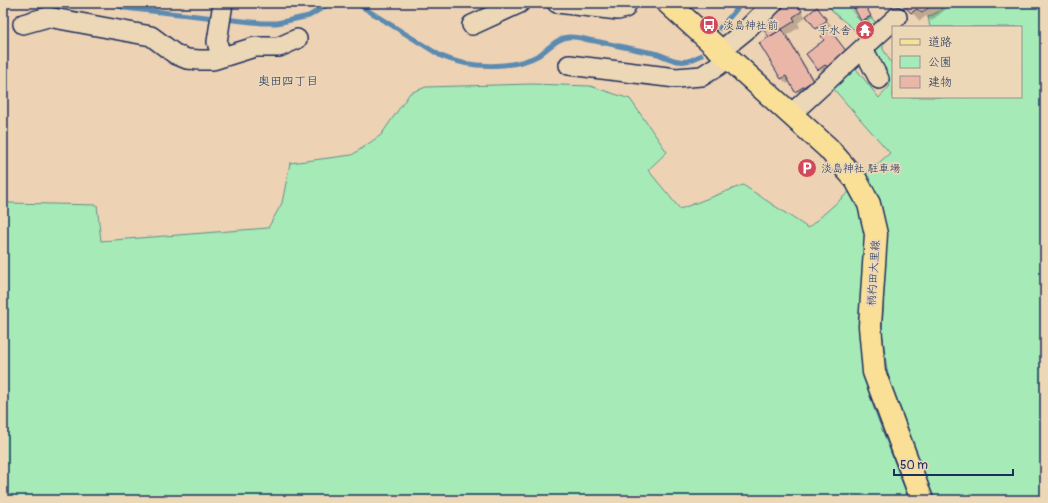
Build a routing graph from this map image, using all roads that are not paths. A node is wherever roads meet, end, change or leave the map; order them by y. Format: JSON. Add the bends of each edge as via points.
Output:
{"nodes":[{"id":1,"x":223,"y":3,"type":"edge"},
{"id":2,"x":520,"y":3,"type":"edge"},
{"id":3,"x":557,"y":3,"type":"edge"},
{"id":4,"x":627,"y":3,"type":"edge"},
{"id":5,"x":668,"y":3,"type":"edge"},
{"id":6,"x":773,"y":3,"type":"edge"},
{"id":7,"x":896,"y":17,"type":"dead end"},
{"id":8,"x":23,"y":24,"type":"dead end"},
{"id":9,"x":472,"y":25,"type":"dead end"},
{"id":10,"x":297,"y":39,"type":"dead end"},
{"id":11,"x":861,"y":50,"type":"junction"},
{"id":12,"x":724,"y":54,"type":"junction"},
{"id":13,"x":221,"y":56,"type":"junction"},
{"id":14,"x":569,"y":65,"type":"dead end"},
{"id":15,"x":879,"y":79,"type":"dead end"},
{"id":16,"x":791,"y":114,"type":"junction"},
{"id":17,"x":922,"y":500,"type":"edge"}],
"edges":[{"from":1,"to":13,"type":"street","via":[[217,42]]},
{"from":2,"to":9,"type":"street"},
{"from":3,"to":4,"type":"street","via":[[618,10],[625,8]]},
{"from":5,"to":12,"type":"main road","name":"柄杓田大里線"},
{"from":6,"to":12,"type":"street","via":[[729,44]]},
{"from":7,"to":11,"type":"street"},
{"from":8,"to":13,"type":"street","via":[[48,17],[151,36],[175,54],[187,59],[213,60]]},
{"from":10,"to":13,"type":"street","via":[[278,47],[255,47]]},
{"from":11,"to":15,"type":"street"},
{"from":11,"to":16,"type":"street"},
{"from":12,"to":14,"type":"street","via":[[719,65],[702,76],[676,78]]},
{"from":12,"to":16,"type":"main road","name":"柄杓田大里線"},
{"from":16,"to":17,"type":"main road","name":"柄杓田大里線","via":[[828,148],[856,180],[869,204],[876,234],[870,326],[874,372]]}]}
